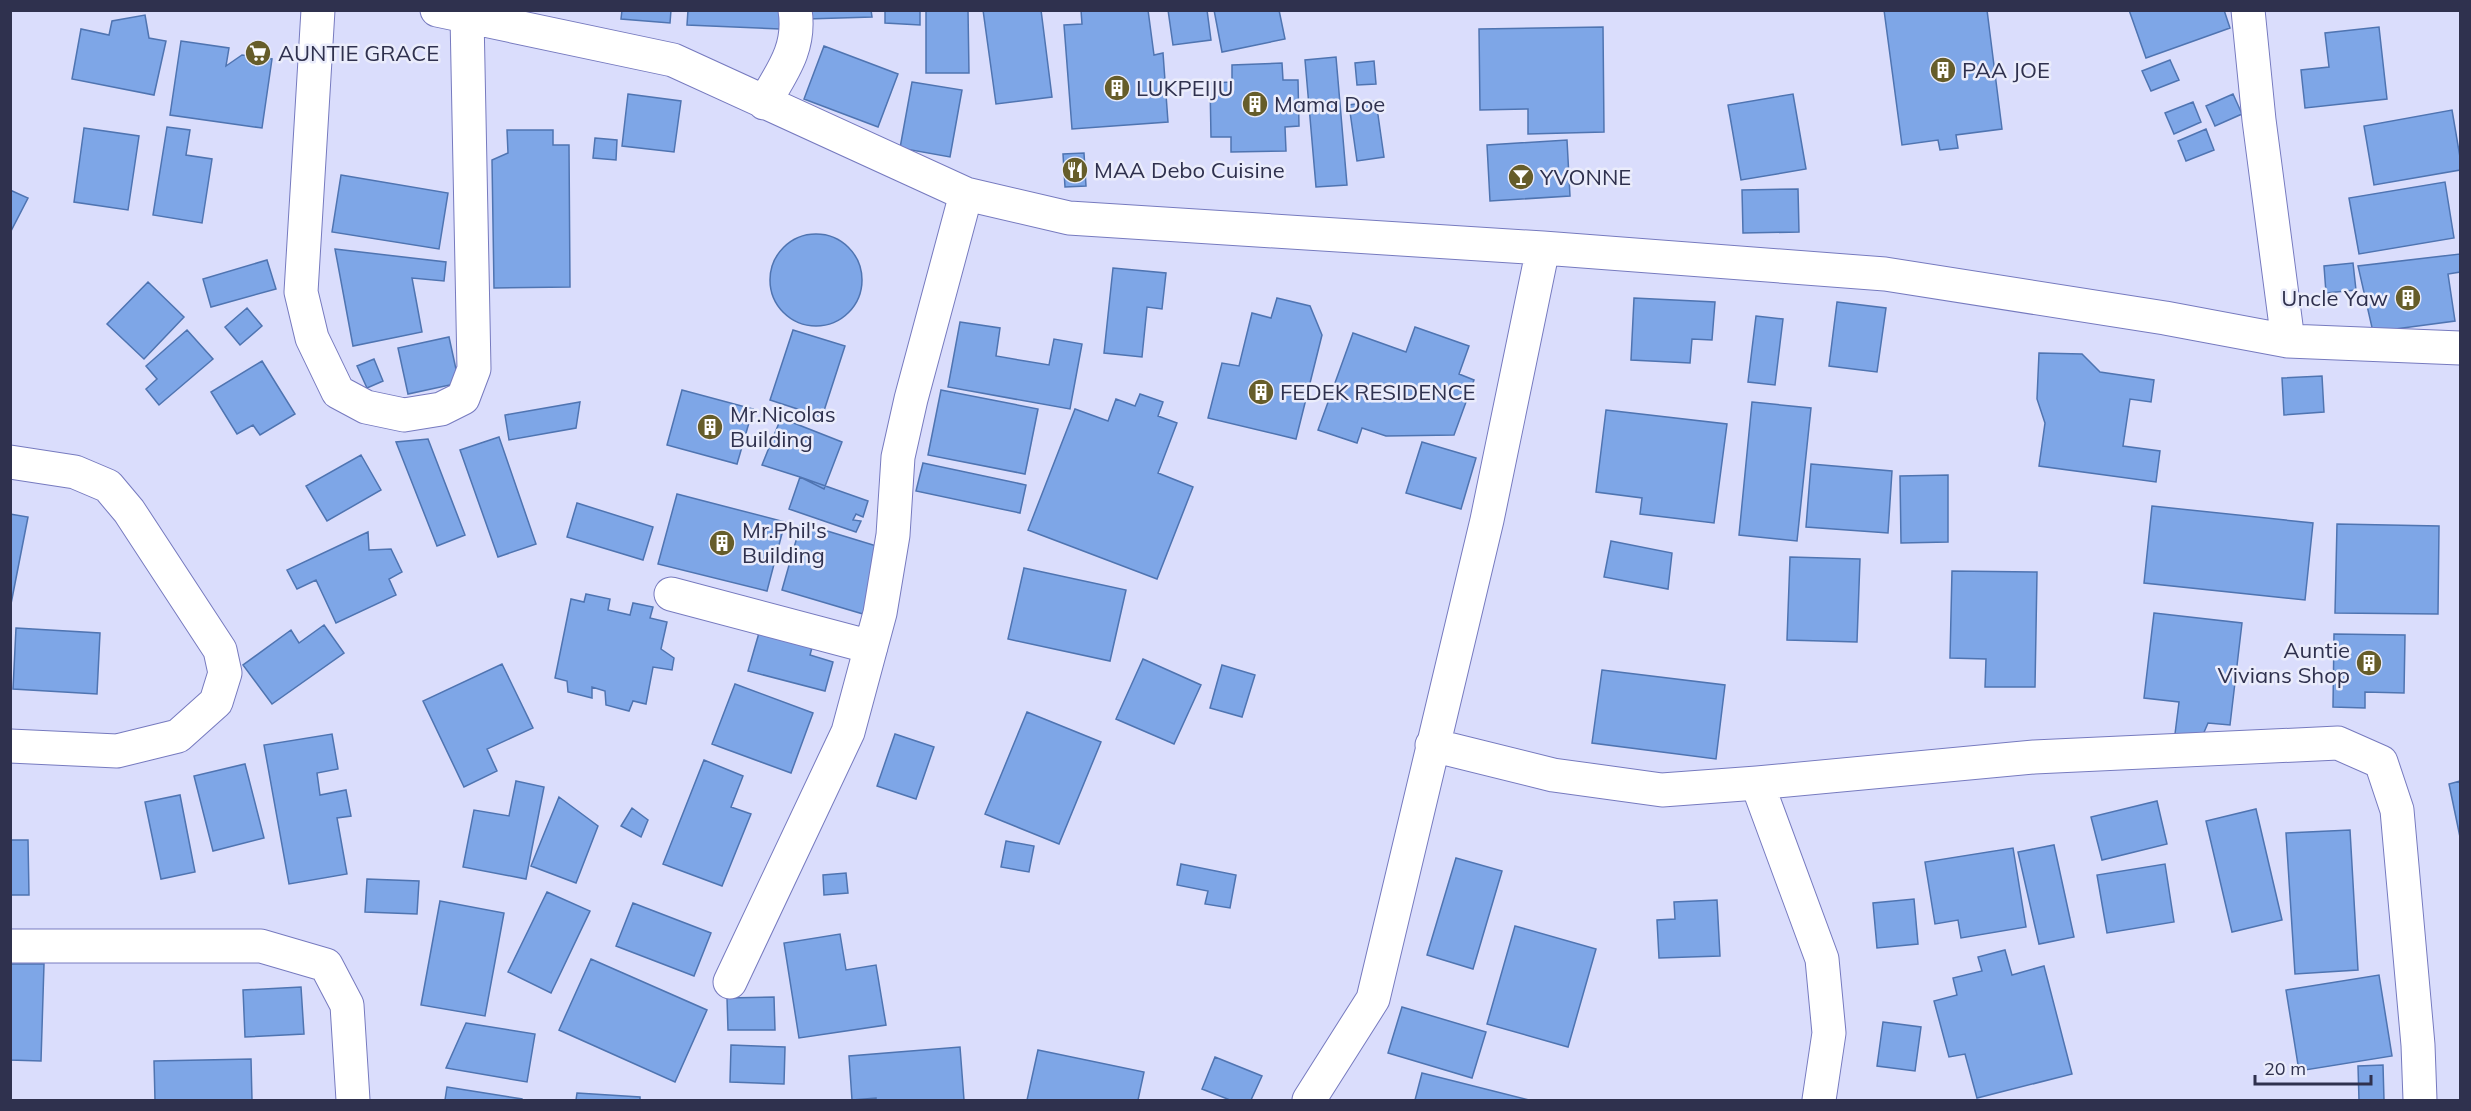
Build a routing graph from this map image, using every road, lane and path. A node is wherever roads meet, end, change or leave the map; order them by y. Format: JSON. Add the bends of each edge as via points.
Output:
{"nodes":[{"id":1,"x":318,"y":10,"type":"edge"},
{"id":2,"x":795,"y":10,"type":"edge"},
{"id":3,"x":2248,"y":10,"type":"edge"},
{"id":4,"x":452,"y":13,"type":"edge"},
{"id":5,"x":764,"y":103,"type":"junction"},
{"id":6,"x":966,"y":194,"type":"junction"},
{"id":7,"x":1544,"y":248,"type":"junction"},
{"id":8,"x":2288,"y":341,"type":"junction"},
{"id":9,"x":2460,"y":348,"type":"edge"},
{"id":10,"x":10,"y":462,"type":"edge"},
{"id":11,"x":671,"y":594,"type":"dead end"},
{"id":12,"x":871,"y":648,"type":"junction"},
{"id":13,"x":1432,"y":745,"type":"junction"},
{"id":14,"x":10,"y":746,"type":"edge"},
{"id":15,"x":1757,"y":783,"type":"junction"},
{"id":16,"x":10,"y":946,"type":"edge"},
{"id":17,"x":729,"y":982,"type":"dead end"},
{"id":18,"x":353,"y":1101,"type":"edge"},
{"id":19,"x":1310,"y":1101,"type":"edge"},
{"id":20,"x":1819,"y":1101,"type":"edge"},
{"id":21,"x":2420,"y":1101,"type":"edge"}],
"edges":[{"from":1,"to":4,"type":"street","via":[[301,292],[312,338],[338,392],[366,407],[404,415],[441,409],[463,398],[474,369]]},
{"from":2,"to":5,"type":"street","via":[[792,56]]},
{"from":3,"to":8,"type":"street"},
{"from":4,"to":5,"type":"street","via":[[672,60]]},
{"from":5,"to":6,"type":"street"},
{"from":6,"to":7,"type":"street","via":[[1069,218]]},
{"from":6,"to":12,"type":"street","via":[[898,457],[892,535]]},
{"from":7,"to":8,"type":"street","via":[[1885,274]]},
{"from":7,"to":13,"type":"street","via":[[1487,520]]},
{"from":8,"to":9,"type":"street"},
{"from":10,"to":14,"type":"street","via":[[75,472],[108,486],[129,511],[219,650],[225,673],[216,702],[178,736],[117,751]]},
{"from":11,"to":12,"type":"street"},
{"from":12,"to":17,"type":"street","via":[[848,732]]},
{"from":13,"to":15,"type":"street","via":[[1553,776],[1662,790]]},
{"from":13,"to":19,"type":"street","via":[[1372,999]]},
{"from":15,"to":20,"type":"street","via":[[1822,959],[1829,1033]]},
{"from":15,"to":21,"type":"street","via":[[2034,757],[2338,742],[2381,762],[2397,810]]},
{"from":16,"to":18,"type":"street","via":[[261,946],[326,964],[347,1005]]}]}
